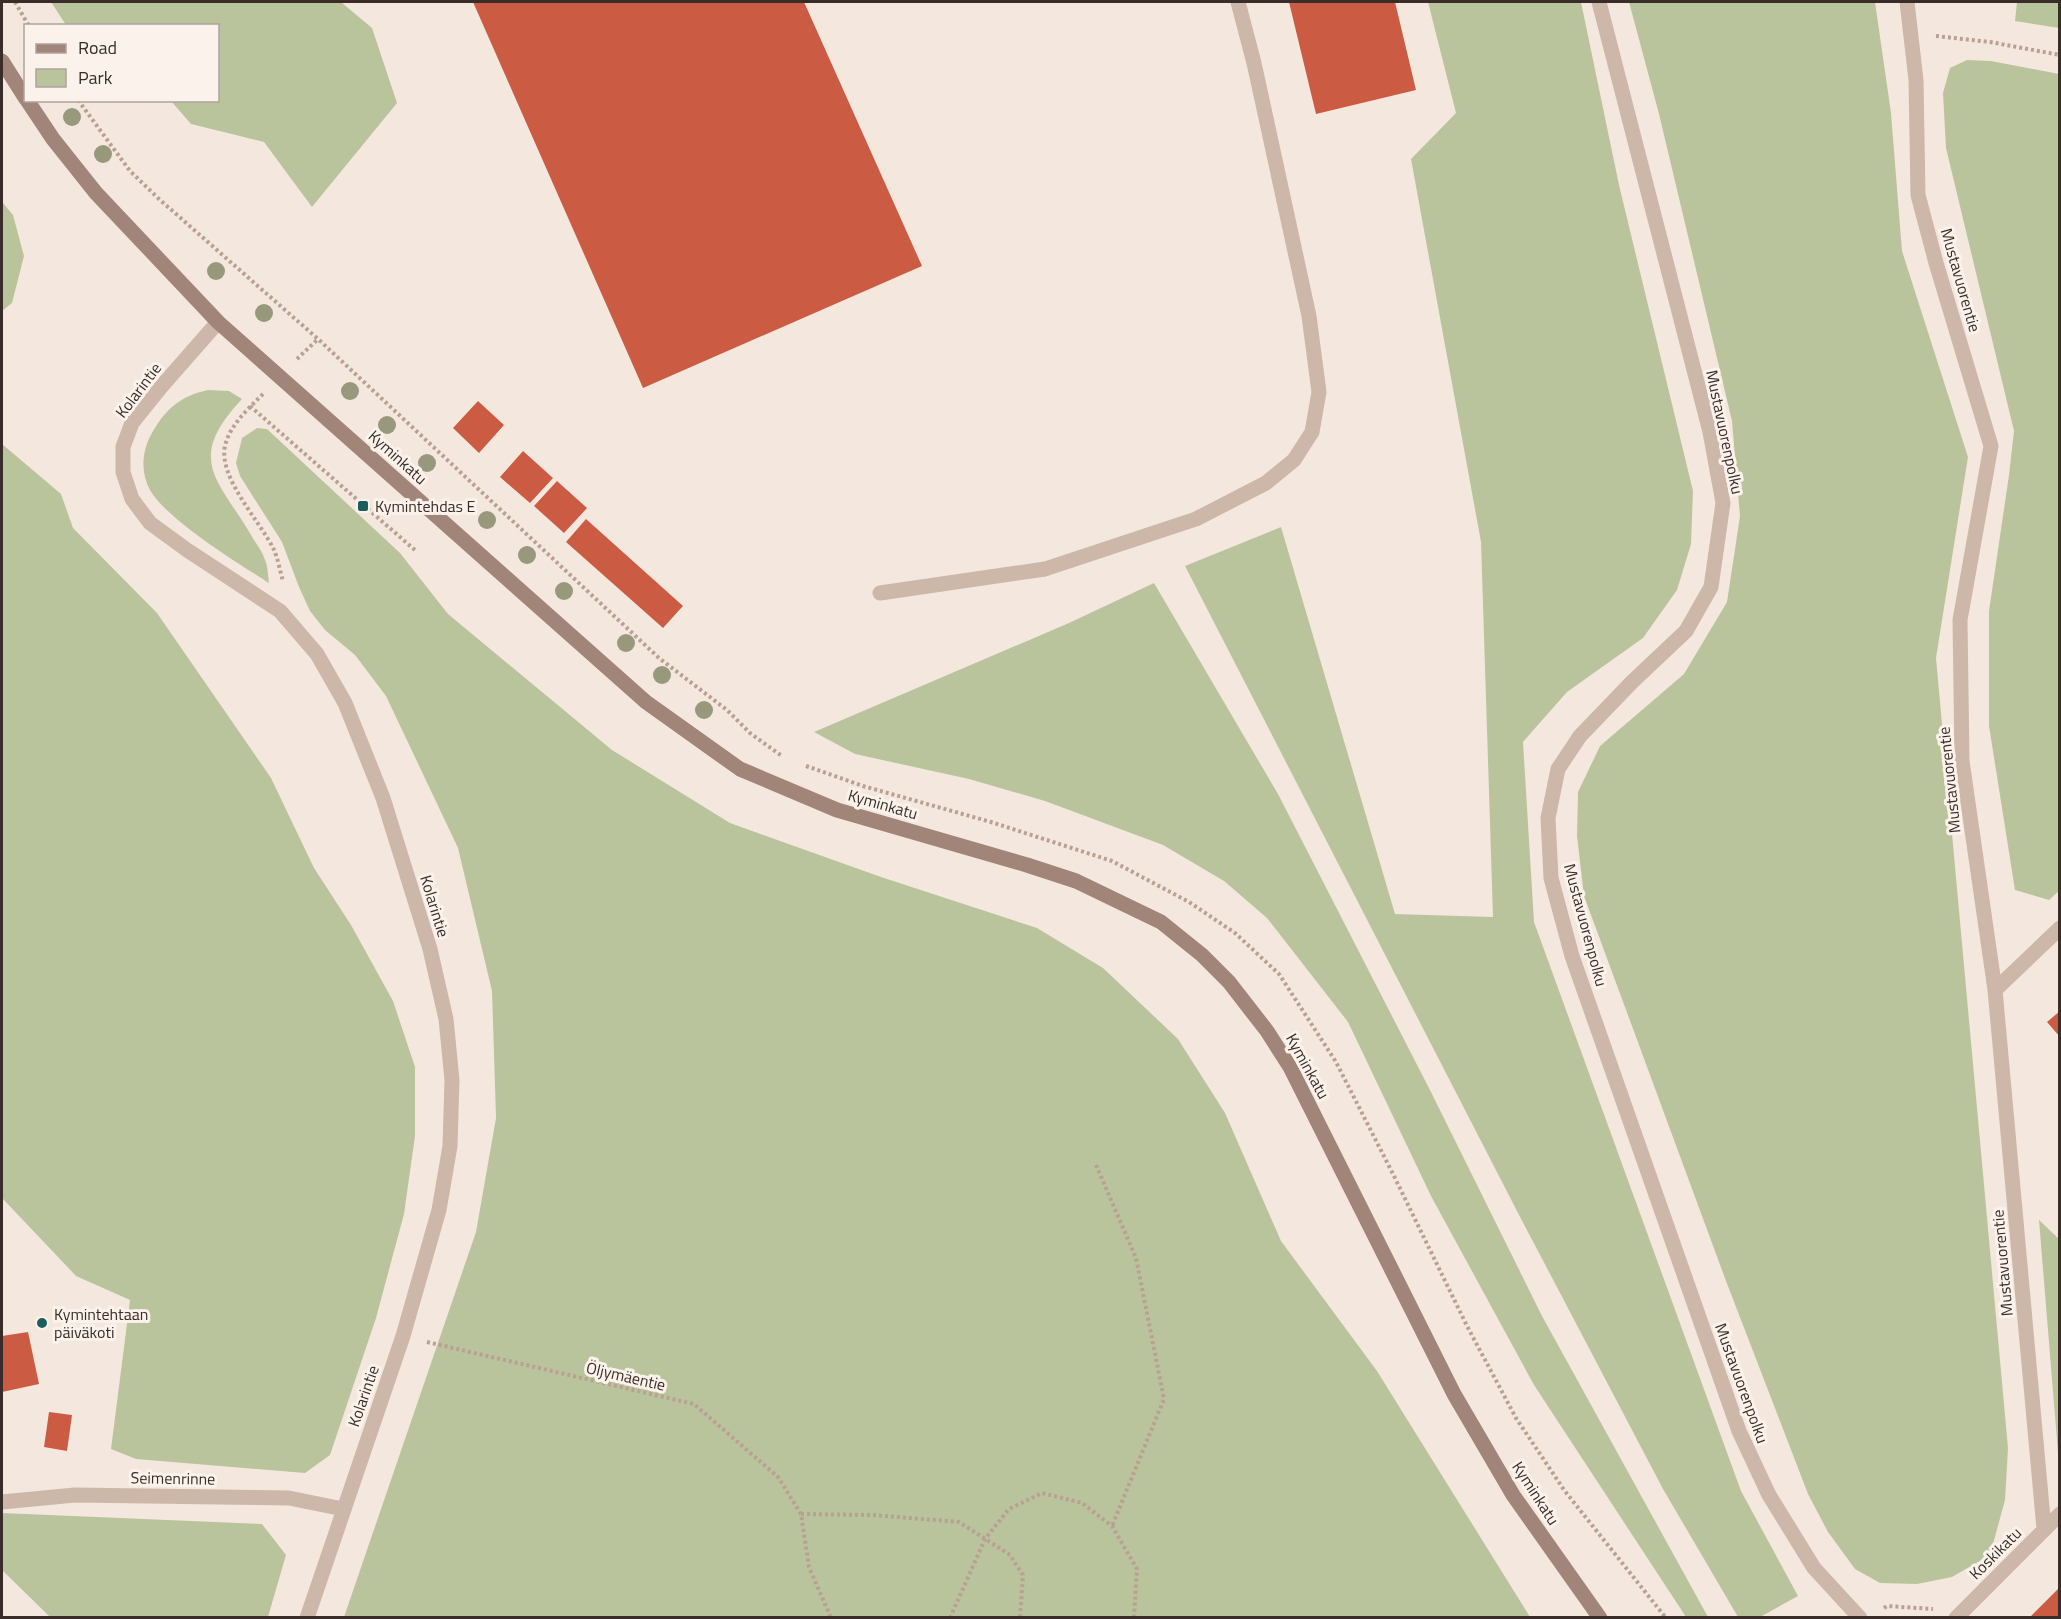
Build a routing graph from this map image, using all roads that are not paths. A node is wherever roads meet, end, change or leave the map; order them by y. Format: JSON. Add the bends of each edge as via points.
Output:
{"nodes":[{"id":1,"x":1238,"y":2,"type":"edge"},
{"id":2,"x":1599,"y":2,"type":"edge"},
{"id":3,"x":1907,"y":2,"type":"edge"},
{"id":4,"x":2,"y":61,"type":"edge"},
{"id":5,"x":24,"y":97,"type":"edge"},
{"id":6,"x":27,"y":102,"type":"edge"},
{"id":7,"x":218,"y":322,"type":"junction"},
{"id":8,"x":880,"y":593,"type":"dead end"},
{"id":9,"x":2060,"y":928,"type":"edge"},
{"id":10,"x":1995,"y":990,"type":"junction"},
{"id":11,"x":2,"y":1502,"type":"edge"},
{"id":12,"x":343,"y":1509,"type":"junction"},
{"id":13,"x":2060,"y":1514,"type":"edge"},
{"id":14,"x":2044,"y":1529,"type":"junction"},
{"id":15,"x":307,"y":1617,"type":"edge"},
{"id":16,"x":1600,"y":1617,"type":"edge"},
{"id":17,"x":1860,"y":1617,"type":"edge"},
{"id":18,"x":1956,"y":1617,"type":"edge"}],
"edges":[{"from":1,"to":8,"type":"street","via":[[1309,316],[1319,392],[1312,432],[1294,460],[1266,483],[1196,519],[1045,569]]},
{"from":2,"to":17,"type":"street","name":"Mustavuorenpolku","via":[[1710,432],[1723,503],[1710,587],[1686,631],[1580,736],[1558,769],[1548,818],[1551,878],[1572,956],[1739,1431],[1769,1495],[1814,1568]]},
{"from":3,"to":10,"type":"street","name":"Mustavuorentie","via":[[1916,80],[1918,195],[1991,446],[1960,620],[1962,761]]},
{"from":4,"to":5,"type":"street","name":"Kyminkatu"},
{"from":6,"to":7,"type":"street","name":"Kyminkatu","via":[[96,193]]},
{"from":7,"to":12,"type":"street","name":"Kolarintie","via":[[132,423],[123,447],[123,472],[132,499],[150,523],[280,611],[317,654],[345,703],[383,798],[430,949],[446,1019],[452,1080],[450,1146],[439,1210],[403,1336]]},
{"from":7,"to":16,"type":"street","name":"Kyminkatu","via":[[646,702],[740,769],[837,810],[1076,881],[1161,922],[1202,955],[1268,1031],[1290,1067],[1454,1394],[1513,1495]]},
{"from":9,"to":10,"type":"street"},
{"from":10,"to":14,"type":"street","name":"Mustavuorentie"},
{"from":11,"to":12,"type":"street","name":"Seimenrinne","via":[[75,1495],[289,1498]]},
{"from":12,"to":15,"type":"street","name":"Kolarintie"},
{"from":13,"to":14,"type":"street","name":"Koskikatu"},
{"from":14,"to":18,"type":"street","name":"Koskikatu"}]}
